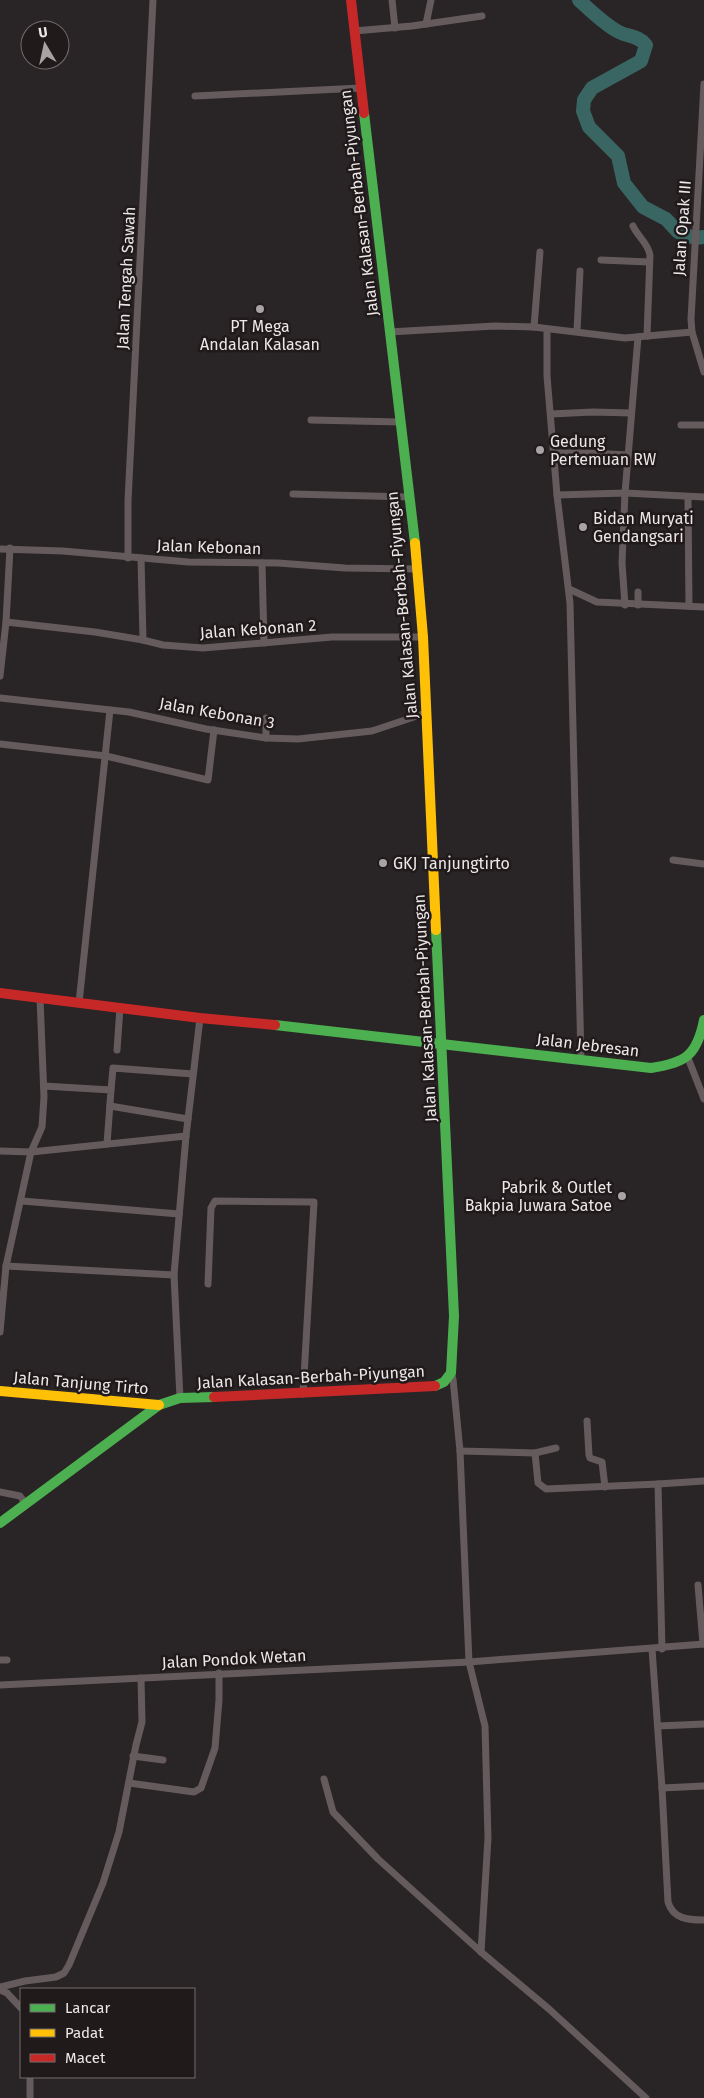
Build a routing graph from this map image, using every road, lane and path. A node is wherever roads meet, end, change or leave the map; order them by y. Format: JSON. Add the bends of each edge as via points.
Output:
{"nodes":[{"id":1,"x":153,"y":0,"type":"edge"},
{"id":2,"x":351,"y":0,"type":"edge"},
{"id":3,"x":392,"y":0,"type":"edge"},
{"id":4,"x":431,"y":0,"type":"edge"},
{"id":5,"x":482,"y":16,"type":"dead end"},
{"id":6,"x":426,"y":24,"type":"junction"},
{"id":7,"x":394,"y":28,"type":"junction"},
{"id":8,"x":354,"y":31,"type":"junction"},
{"id":9,"x":704,"y":84,"type":"edge"},
{"id":10,"x":361,"y":88,"type":"junction"},
{"id":11,"x":195,"y":96,"type":"dead end"},
{"id":12,"x":700,"y":218,"type":"edge"},
{"id":13,"x":633,"y":226,"type":"dead end"},
{"id":14,"x":540,"y":252,"type":"dead end"},
{"id":15,"x":601,"y":260,"type":"dead end"},
{"id":16,"x":649,"y":262,"type":"junction"},
{"id":17,"x":580,"y":271,"type":"dead end"},
{"id":18,"x":534,"y":327,"type":"junction"},
{"id":19,"x":547,"y":328,"type":"junction"},
{"id":20,"x":577,"y":331,"type":"junction"},
{"id":21,"x":389,"y":332,"type":"junction"},
{"id":22,"x":692,"y":332,"type":"junction"},
{"id":23,"x":647,"y":336,"type":"junction"},
{"id":24,"x":638,"y":337,"type":"junction"},
{"id":25,"x":704,"y":372,"type":"edge"},
{"id":26,"x":631,"y":413,"type":"junction"},
{"id":27,"x":551,"y":414,"type":"junction"},
{"id":28,"x":311,"y":420,"type":"dead end"},
{"id":29,"x":400,"y":422,"type":"junction"},
{"id":30,"x":704,"y":424,"type":"edge"},
{"id":31,"x":681,"y":425,"type":"dead end"},
{"id":32,"x":553,"y":453,"type":"junction"},
{"id":33,"x":628,"y":455,"type":"junction"},
{"id":34,"x":293,"y":494,"type":"dead end"},
{"id":35,"x":625,"y":494,"type":"junction"},
{"id":36,"x":557,"y":495,"type":"junction"},
{"id":37,"x":409,"y":497,"type":"junction"},
{"id":38,"x":688,"y":497,"type":"junction"},
{"id":39,"x":704,"y":497,"type":"edge"},
{"id":40,"x":10,"y":548,"type":"junction"},
{"id":41,"x":0,"y":549,"type":"edge"},
{"id":42,"x":128,"y":558,"type":"junction"},
{"id":43,"x":141,"y":558,"type":"junction"},
{"id":44,"x":262,"y":563,"type":"junction"},
{"id":45,"x":418,"y":569,"type":"junction"},
{"id":46,"x":569,"y":589,"type":"junction"},
{"id":47,"x":638,"y":592,"type":"dead end"},
{"id":48,"x":625,"y":605,"type":"junction"},
{"id":49,"x":638,"y":605,"type":"junction"},
{"id":50,"x":689,"y":606,"type":"junction"},
{"id":51,"x":704,"y":607,"type":"edge"},
{"id":52,"x":6,"y":622,"type":"junction"},
{"id":53,"x":423,"y":637,"type":"junction"},
{"id":54,"x":143,"y":640,"type":"junction"},
{"id":55,"x":264,"y":643,"type":"junction"},
{"id":56,"x":0,"y":676,"type":"edge"},
{"id":57,"x":0,"y":698,"type":"edge"},
{"id":58,"x":110,"y":710,"type":"junction"},
{"id":59,"x":426,"y":713,"type":"junction"},
{"id":60,"x":266,"y":718,"type":"dead end"},
{"id":61,"x":214,"y":730,"type":"junction"},
{"id":62,"x":266,"y":738,"type":"junction"},
{"id":63,"x":0,"y":744,"type":"edge"},
{"id":64,"x":106,"y":756,"type":"junction"},
{"id":65,"x":674,"y":860,"type":"dead end"},
{"id":66,"x":704,"y":864,"type":"edge"},
{"id":67,"x":0,"y":993,"type":"edge"},
{"id":68,"x":40,"y":998,"type":"junction"},
{"id":69,"x":79,"y":1003,"type":"junction"},
{"id":70,"x":120,"y":1008,"type":"junction"},
{"id":71,"x":200,"y":1018,"type":"junction"},
{"id":72,"x":704,"y":1020,"type":"edge"},
{"id":73,"x":704,"y":1024,"type":"edge"},
{"id":74,"x":441,"y":1043,"type":"junction"},
{"id":75,"x":117,"y":1050,"type":"dead end"},
{"id":76,"x":688,"y":1058,"type":"junction"},
{"id":77,"x":581,"y":1059,"type":"junction"},
{"id":78,"x":193,"y":1074,"type":"junction"},
{"id":79,"x":44,"y":1086,"type":"junction"},
{"id":80,"x":111,"y":1090,"type":"junction"},
{"id":81,"x":704,"y":1099,"type":"edge"},
{"id":82,"x":110,"y":1106,"type":"junction"},
{"id":83,"x":188,"y":1119,"type":"junction"},
{"id":84,"x":186,"y":1136,"type":"junction"},
{"id":85,"x":107,"y":1144,"type":"junction"},
{"id":86,"x":0,"y":1151,"type":"edge"},
{"id":87,"x":31,"y":1152,"type":"junction"},
{"id":88,"x":22,"y":1201,"type":"junction"},
{"id":89,"x":179,"y":1214,"type":"junction"},
{"id":90,"x":6,"y":1266,"type":"junction"},
{"id":91,"x":174,"y":1275,"type":"junction"},
{"id":92,"x":208,"y":1284,"type":"dead end"},
{"id":93,"x":0,"y":1332,"type":"edge"},
{"id":94,"x":450,"y":1373,"type":"junction"},
{"id":95,"x":0,"y":1391,"type":"edge"},
{"id":96,"x":303,"y":1394,"type":"junction"},
{"id":97,"x":180,"y":1398,"type":"junction"},
{"id":98,"x":138,"y":1404,"type":"junction"},
{"id":99,"x":160,"y":1405,"type":"junction"},
{"id":100,"x":141,"y":1418,"type":"junction"},
{"id":101,"x":587,"y":1420,"type":"dead end"},
{"id":102,"x":556,"y":1448,"type":"dead end"},
{"id":103,"x":460,"y":1451,"type":"junction"},
{"id":104,"x":535,"y":1453,"type":"junction"},
{"id":105,"x":704,"y":1481,"type":"edge"},
{"id":106,"x":658,"y":1484,"type":"junction"},
{"id":107,"x":605,"y":1487,"type":"junction"},
{"id":108,"x":0,"y":1492,"type":"edge"},
{"id":109,"x":26,"y":1504,"type":"junction"},
{"id":110,"x":0,"y":1523,"type":"edge"},
{"id":111,"x":698,"y":1585,"type":"dead end"},
{"id":112,"x":704,"y":1644,"type":"edge"},
{"id":113,"x":652,"y":1649,"type":"junction"},
{"id":114,"x":662,"y":1649,"type":"junction"},
{"id":115,"x":469,"y":1662,"type":"junction"},
{"id":116,"x":219,"y":1673,"type":"junction"},
{"id":117,"x":141,"y":1678,"type":"junction"},
{"id":118,"x":0,"y":1685,"type":"edge"},
{"id":119,"x":704,"y":1724,"type":"edge"},
{"id":120,"x":658,"y":1726,"type":"junction"},
{"id":121,"x":134,"y":1756,"type":"junction"},
{"id":122,"x":163,"y":1760,"type":"dead end"},
{"id":123,"x":324,"y":1779,"type":"dead end"},
{"id":124,"x":129,"y":1783,"type":"junction"},
{"id":125,"x":704,"y":1786,"type":"edge"},
{"id":126,"x":662,"y":1788,"type":"junction"},
{"id":127,"x":704,"y":1920,"type":"edge"},
{"id":128,"x":481,"y":1952,"type":"junction"},
{"id":129,"x":0,"y":1989,"type":"edge"},
{"id":130,"x":20,"y":2007,"type":"edge"},
{"id":131,"x":30,"y":2078,"type":"edge"},
{"id":132,"x":30,"y":2098,"type":"edge"},
{"id":133,"x":646,"y":2098,"type":"edge"}],
"edges":[{"from":1,"to":42,"type":"street","name":"Jalan Tengah Sawah","via":[[128,500]]},
{"from":2,"to":8,"type":"street","name":"Jalan Kalasan-Berbah-Piyungan"},
{"from":3,"to":7,"type":"street"},
{"from":4,"to":6,"type":"street"},
{"from":5,"to":6,"type":"street"},
{"from":6,"to":7,"type":"street"},
{"from":7,"to":8,"type":"street"},
{"from":8,"to":10,"type":"street","name":"Jalan Kalasan-Berbah-Piyungan"},
{"from":9,"to":12,"type":"street","name":"Jalan Opak III"},
{"from":10,"to":11,"type":"street"},
{"from":10,"to":21,"type":"street","name":"Jalan Kalasan-Berbah-Piyungan"},
{"from":12,"to":22,"type":"street","name":"Jalan Opak III","via":[[691,296]]},
{"from":13,"to":16,"type":"street","via":[[647,245]]},
{"from":14,"to":18,"type":"street"},
{"from":15,"to":16,"type":"street"},
{"from":16,"to":23,"type":"street"},
{"from":17,"to":20,"type":"street"},
{"from":18,"to":19,"type":"street"},
{"from":18,"to":21,"type":"street"},
{"from":19,"to":20,"type":"street"},
{"from":19,"to":27,"type":"street"},
{"from":20,"to":24,"type":"street"},
{"from":21,"to":29,"type":"street","name":"Jalan Kalasan-Berbah-Piyungan"},
{"from":22,"to":23,"type":"street"},
{"from":22,"to":25,"type":"street","name":"Jalan Opak III"},
{"from":23,"to":24,"type":"street"},
{"from":24,"to":26,"type":"street"},
{"from":26,"to":27,"type":"street"},
{"from":26,"to":33,"type":"street"},
{"from":27,"to":32,"type":"street"},
{"from":28,"to":29,"type":"street"},
{"from":29,"to":37,"type":"street","name":"Jalan Kalasan-Berbah-Piyungan"},
{"from":30,"to":31,"type":"street"},
{"from":32,"to":33,"type":"street"},
{"from":32,"to":36,"type":"street"},
{"from":33,"to":35,"type":"street"},
{"from":34,"to":37,"type":"street"},
{"from":35,"to":36,"type":"street"},
{"from":35,"to":38,"type":"street"},
{"from":35,"to":48,"type":"street","via":[[622,563]]},
{"from":36,"to":46,"type":"street"},
{"from":37,"to":45,"type":"street","name":"Jalan Kalasan-Berbah-Piyungan"},
{"from":38,"to":39,"type":"street"},
{"from":38,"to":50,"type":"street"},
{"from":40,"to":41,"type":"street","name":"Jalan Kebonan"},
{"from":40,"to":42,"type":"street","name":"Jalan Kebonan"},
{"from":40,"to":52,"type":"street"},
{"from":42,"to":43,"type":"street","name":"Jalan Kebonan"},
{"from":43,"to":44,"type":"street","name":"Jalan Kebonan"},
{"from":43,"to":54,"type":"street"},
{"from":44,"to":45,"type":"street","name":"Jalan Kebonan"},
{"from":44,"to":55,"type":"street"},
{"from":45,"to":53,"type":"street","name":"Jalan Kalasan-Berbah-Piyungan"},
{"from":46,"to":48,"type":"street","via":[[598,602]]},
{"from":46,"to":77,"type":"street"},
{"from":47,"to":49,"type":"street"},
{"from":48,"to":49,"type":"street"},
{"from":49,"to":50,"type":"street"},
{"from":50,"to":51,"type":"street"},
{"from":52,"to":54,"type":"street","name":"Jalan Kebonan 2"},
{"from":52,"to":56,"type":"street"},
{"from":53,"to":55,"type":"street","name":"Jalan Kebonan 2"},
{"from":53,"to":59,"type":"street","name":"Jalan Kalasan-Berbah-Piyungan"},
{"from":54,"to":55,"type":"street","name":"Jalan Kebonan 2","via":[[203,648]]},
{"from":57,"to":58,"type":"street","name":"Jalan Kebonan 3"},
{"from":58,"to":61,"type":"street","name":"Jalan Kebonan 3"},
{"from":58,"to":64,"type":"street"},
{"from":59,"to":62,"type":"street","name":"Jalan Kebonan 3","via":[[372,731],[298,739]]},
{"from":59,"to":74,"type":"street","name":"Jalan Kalasan-Berbah-Piyungan"},
{"from":60,"to":62,"type":"street"},
{"from":61,"to":62,"type":"street","name":"Jalan Kebonan 3"},
{"from":61,"to":64,"type":"street","via":[[208,780]]},
{"from":63,"to":64,"type":"street"},
{"from":64,"to":69,"type":"street"},
{"from":65,"to":66,"type":"street"},
{"from":67,"to":68,"type":"street","name":"Jalan Jebresan"},
{"from":68,"to":69,"type":"street","name":"Jalan Jebresan"},
{"from":68,"to":79,"type":"street"},
{"from":69,"to":70,"type":"street","name":"Jalan Jebresan"},
{"from":70,"to":71,"type":"street","name":"Jalan Jebresan"},
{"from":70,"to":75,"type":"street"},
{"from":71,"to":74,"type":"street","name":"Jalan Jebresan"},
{"from":71,"to":78,"type":"street"},
{"from":72,"to":73,"type":"street"},
{"from":73,"to":76,"type":"street"},
{"from":74,"to":77,"type":"street","name":"Jalan Jebresan"},
{"from":74,"to":94,"type":"street","name":"Jalan Kalasan-Berbah-Piyungan","via":[[454,1316]]},
{"from":76,"to":77,"type":"street","name":"Jalan Jebresan","via":[[670,1066],[651,1068]]},
{"from":76,"to":81,"type":"street"},
{"from":78,"to":80,"type":"street","via":[[113,1068]]},
{"from":78,"to":83,"type":"street"},
{"from":79,"to":80,"type":"street"},
{"from":79,"to":87,"type":"street","via":[[42,1127]]},
{"from":80,"to":82,"type":"street"},
{"from":82,"to":83,"type":"street"},
{"from":82,"to":85,"type":"street"},
{"from":83,"to":84,"type":"street"},
{"from":84,"to":85,"type":"street"},
{"from":84,"to":89,"type":"street"},
{"from":85,"to":87,"type":"street"},
{"from":86,"to":87,"type":"street"},
{"from":87,"to":88,"type":"street"},
{"from":88,"to":89,"type":"street"},
{"from":88,"to":90,"type":"street"},
{"from":89,"to":91,"type":"street"},
{"from":90,"to":91,"type":"street"},
{"from":90,"to":93,"type":"street"},
{"from":91,"to":97,"type":"street"},
{"from":92,"to":96,"type":"street","via":[[211,1208],[215,1201],[314,1202]]},
{"from":94,"to":96,"type":"street","name":"Jalan Kalasan-Berbah-Piyungan","via":[[444,1382],[433,1387]]},
{"from":94,"to":103,"type":"street","via":[[454,1379]]},
{"from":95,"to":98,"type":"street","name":"Jalan Tanjung Tirto"},
{"from":96,"to":97,"type":"street","name":"Jalan Kalasan-Berbah-Piyungan"},
{"from":97,"to":99,"type":"street","name":"Jalan Kalasan-Berbah-Piyungan"},
{"from":98,"to":99,"type":"street","name":"Jalan Tanjung Tirto"},
{"from":98,"to":100,"type":"street"},
{"from":99,"to":100,"type":"street","name":"Jalan Kalasan-Berbah-Piyungan"},
{"from":100,"to":109,"type":"street","name":"Jalan Kalasan-Berbah-Piyungan"},
{"from":101,"to":107,"type":"street","via":[[589,1455],[602,1462]]},
{"from":102,"to":104,"type":"street"},
{"from":103,"to":104,"type":"street"},
{"from":103,"to":115,"type":"street"},
{"from":104,"to":107,"type":"street","via":[[538,1483],[544,1488]]},
{"from":105,"to":106,"type":"street"},
{"from":106,"to":107,"type":"street"},
{"from":106,"to":114,"type":"street"},
{"from":108,"to":109,"type":"street","via":[[20,1496]]},
{"from":109,"to":110,"type":"street","name":"Jalan Kalasan-Berbah-Piyungan"},
{"from":111,"to":112,"type":"street"},
{"from":112,"to":114,"type":"street","name":"Jalan Pondok Wetan"},
{"from":113,"to":114,"type":"street","name":"Jalan Pondok Wetan"},
{"from":113,"to":115,"type":"street","name":"Jalan Pondok Wetan"},
{"from":113,"to":120,"type":"street"},
{"from":115,"to":116,"type":"street","name":"Jalan Pondok Wetan"},
{"from":115,"to":128,"type":"street","via":[[485,1726],[488,1778]]},
{"from":116,"to":117,"type":"street","name":"Jalan Pondok Wetan"},
{"from":116,"to":124,"type":"street","via":[[215,1748],[201,1788],[194,1792]]},
{"from":117,"to":118,"type":"street","name":"Jalan Pondok Wetan"},
{"from":117,"to":121,"type":"street","via":[[142,1722]]},
{"from":119,"to":120,"type":"street"},
{"from":120,"to":126,"type":"street"},
{"from":121,"to":122,"type":"street"},
{"from":121,"to":124,"type":"street"},
{"from":123,"to":128,"type":"street","via":[[333,1812],[378,1859]]},
{"from":124,"to":129,"type":"street","via":[[114,1852],[64,1973]]},
{"from":125,"to":126,"type":"street"},
{"from":126,"to":127,"type":"street","via":[[669,1907],[683,1918]]},
{"from":128,"to":133,"type":"street"},
{"from":129,"to":130,"type":"street"},
{"from":131,"to":132,"type":"street"}]}
